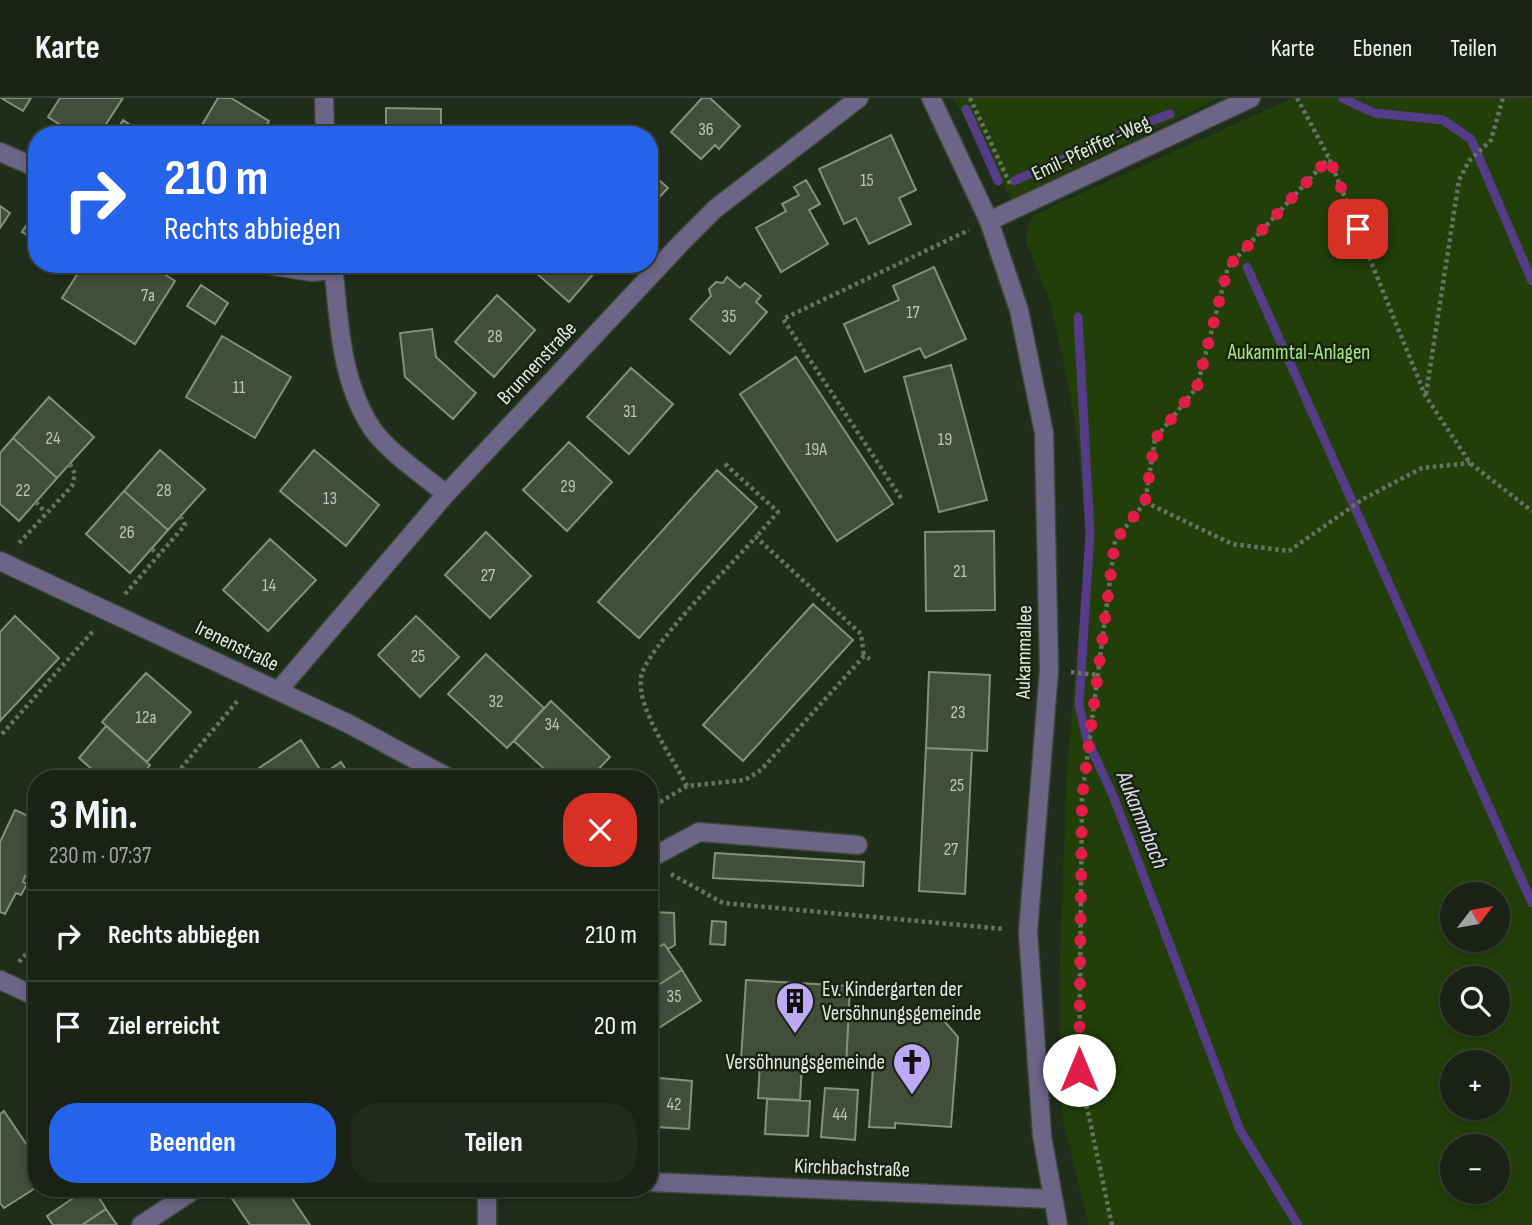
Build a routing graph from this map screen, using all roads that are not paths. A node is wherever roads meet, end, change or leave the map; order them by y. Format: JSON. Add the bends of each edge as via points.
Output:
{"nodes":[{"id":1,"x":324,"y":98,"type":"edge"},
{"id":2,"x":859,"y":98,"type":"edge"},
{"id":3,"x":931,"y":98,"type":"edge"},
{"id":4,"x":1251,"y":98,"type":"edge"},
{"id":5,"x":325,"y":126,"type":"edge"},
{"id":6,"x":0,"y":152,"type":"edge"},
{"id":7,"x":28,"y":164,"type":"edge"},
{"id":8,"x":989,"y":220,"type":"junction"},
{"id":9,"x":658,"y":269,"type":"edge"},
{"id":10,"x":335,"y":273,"type":"edge"},
{"id":11,"x":655,"y":273,"type":"edge"},
{"id":12,"x":446,"y":494,"type":"junction"},
{"id":13,"x":1,"y":561,"type":"edge"},
{"id":14,"x":278,"y":691,"type":"junction"},
{"id":15,"x":433,"y":770,"type":"edge"},
{"id":16,"x":858,"y":845,"type":"dead end"},
{"id":17,"x":658,"y":861,"type":"edge"},
{"id":18,"x":1,"y":982,"type":"edge"},
{"id":19,"x":28,"y":994,"type":"edge"},
{"id":20,"x":658,"y":1182,"type":"edge"},
{"id":21,"x":183,"y":1197,"type":"edge"},
{"id":22,"x":487,"y":1197,"type":"edge"},
{"id":23,"x":1052,"y":1199,"type":"junction"},
{"id":24,"x":141,"y":1225,"type":"edge"},
{"id":25,"x":487,"y":1225,"type":"edge"},
{"id":26,"x":1058,"y":1225,"type":"edge"}],
"edges":[{"from":1,"to":5,"type":"street"},
{"from":2,"to":9,"type":"street","name":"Brunnenstraße","via":[[715,209]]},
{"from":3,"to":8,"type":"street","name":"Aukammallee"},
{"from":4,"to":8,"type":"street","name":"Emil-Pfeiffer-Weg"},
{"from":6,"to":7,"type":"street"},
{"from":8,"to":23,"type":"street","name":"Aukammallee","via":[[1019,310],[1044,433],[1049,670],[1028,932],[1036,1072]]},
{"from":10,"to":12,"type":"street","via":[[342,355],[360,407],[375,432]]},
{"from":11,"to":12,"type":"street","name":"Brunnenstraße"},
{"from":12,"to":14,"type":"street","name":"Brunnenstraße"},
{"from":13,"to":14,"type":"street","name":"Irenenstraße"},
{"from":14,"to":15,"type":"street","name":"Irenenstraße"},
{"from":16,"to":17,"type":"street","via":[[699,832]]},
{"from":18,"to":19,"type":"street"},
{"from":20,"to":23,"type":"street","name":"Kirchbachstraße"},
{"from":21,"to":24,"type":"street"},
{"from":22,"to":25,"type":"street"},
{"from":23,"to":26,"type":"street","name":"Aukammallee"}]}
